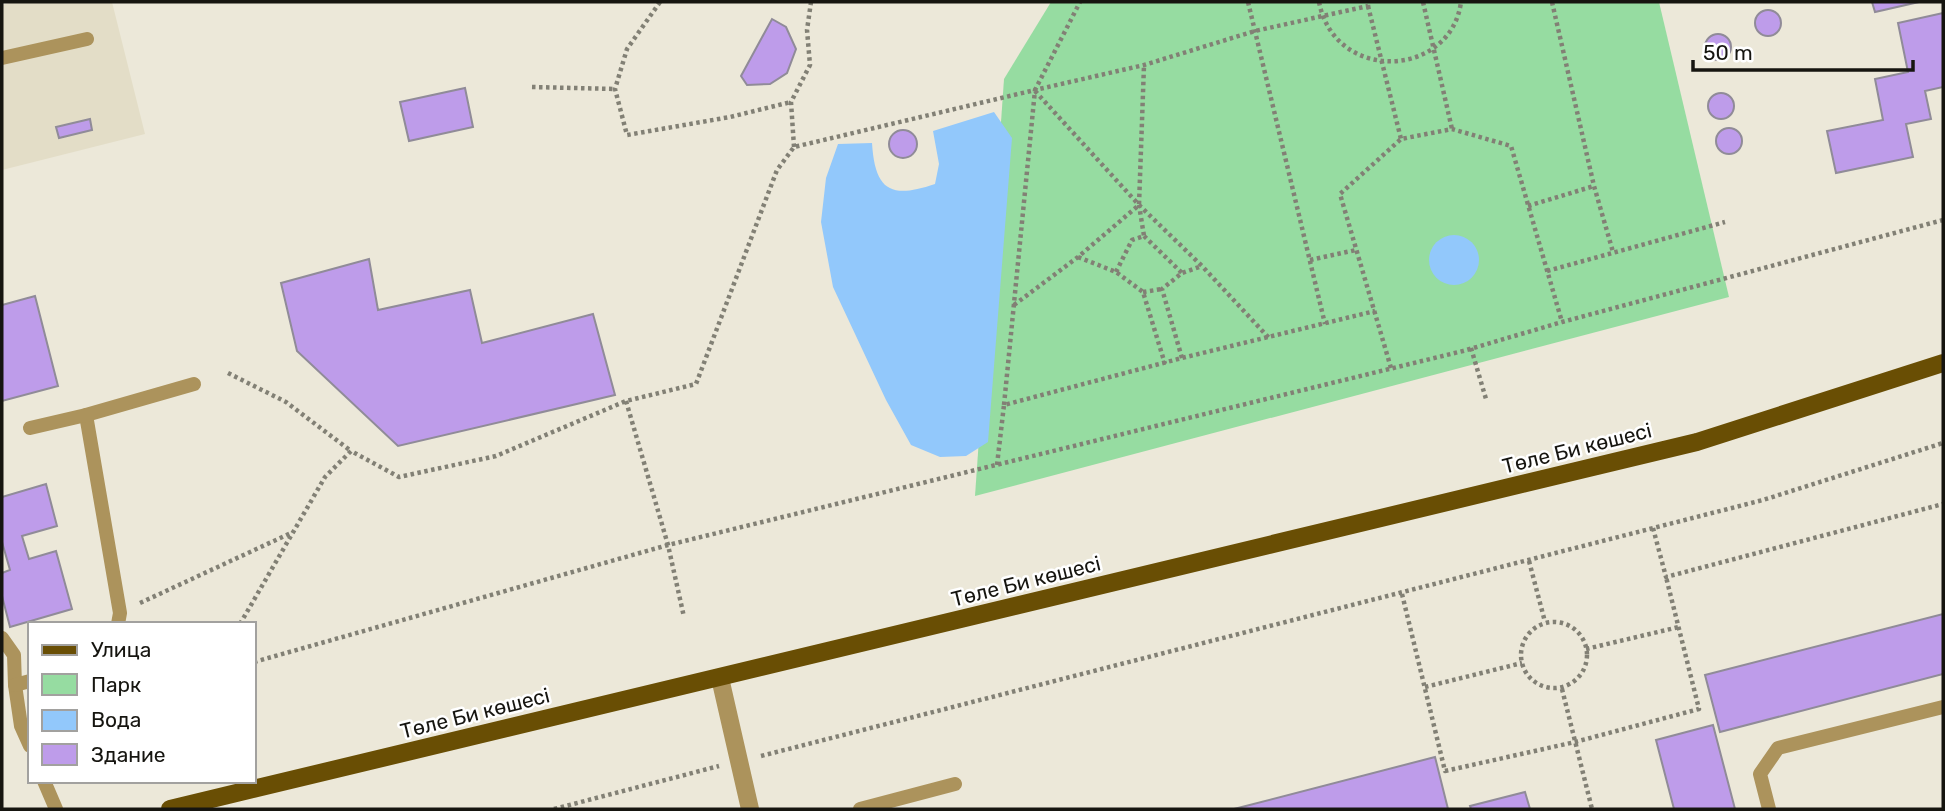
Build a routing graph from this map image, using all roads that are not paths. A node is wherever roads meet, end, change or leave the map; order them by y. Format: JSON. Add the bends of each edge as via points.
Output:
{"nodes":[{"id":1,"x":87,"y":39,"type":"dead end"},
{"id":2,"x":2,"y":58,"type":"edge"},
{"id":3,"x":1943,"y":363,"type":"edge"},
{"id":4,"x":194,"y":384,"type":"dead end"},
{"id":5,"x":86,"y":415,"type":"junction"},
{"id":6,"x":30,"y":428,"type":"dead end"},
{"id":7,"x":119,"y":618,"type":"edge"},
{"id":8,"x":2,"y":638,"type":"edge"},
{"id":9,"x":720,"y":678,"type":"junction"},
{"id":10,"x":22,"y":683,"type":"edge"},
{"id":11,"x":1943,"y":707,"type":"edge"},
{"id":12,"x":28,"y":742,"type":"edge"},
{"id":13,"x":45,"y":783,"type":"edge"},
{"id":14,"x":956,"y":784,"type":"dead end"},
{"id":15,"x":56,"y":809,"type":"edge"},
{"id":16,"x":170,"y":809,"type":"edge"},
{"id":17,"x":750,"y":809,"type":"edge"},
{"id":18,"x":860,"y":809,"type":"edge"},
{"id":19,"x":1769,"y":809,"type":"edge"}],
"edges":[{"from":1,"to":2,"type":"lane"},
{"from":3,"to":9,"type":"main road","name":"Төле Би көшесі","via":[[1683,446]]},
{"from":4,"to":5,"type":"lane"},
{"from":5,"to":6,"type":"lane"},
{"from":5,"to":7,"type":"lane"},
{"from":8,"to":10,"type":"lane","via":[[14,655]]},
{"from":9,"to":16,"type":"main road","name":"Төле Би көшесі"},
{"from":9,"to":17,"type":"street"},
{"from":10,"to":12,"type":"lane","via":[[21,726]]},
{"from":11,"to":19,"type":"lane","via":[[1778,748],[1760,774]]},
{"from":13,"to":15,"type":"lane"},
{"from":14,"to":18,"type":"lane"}]}
